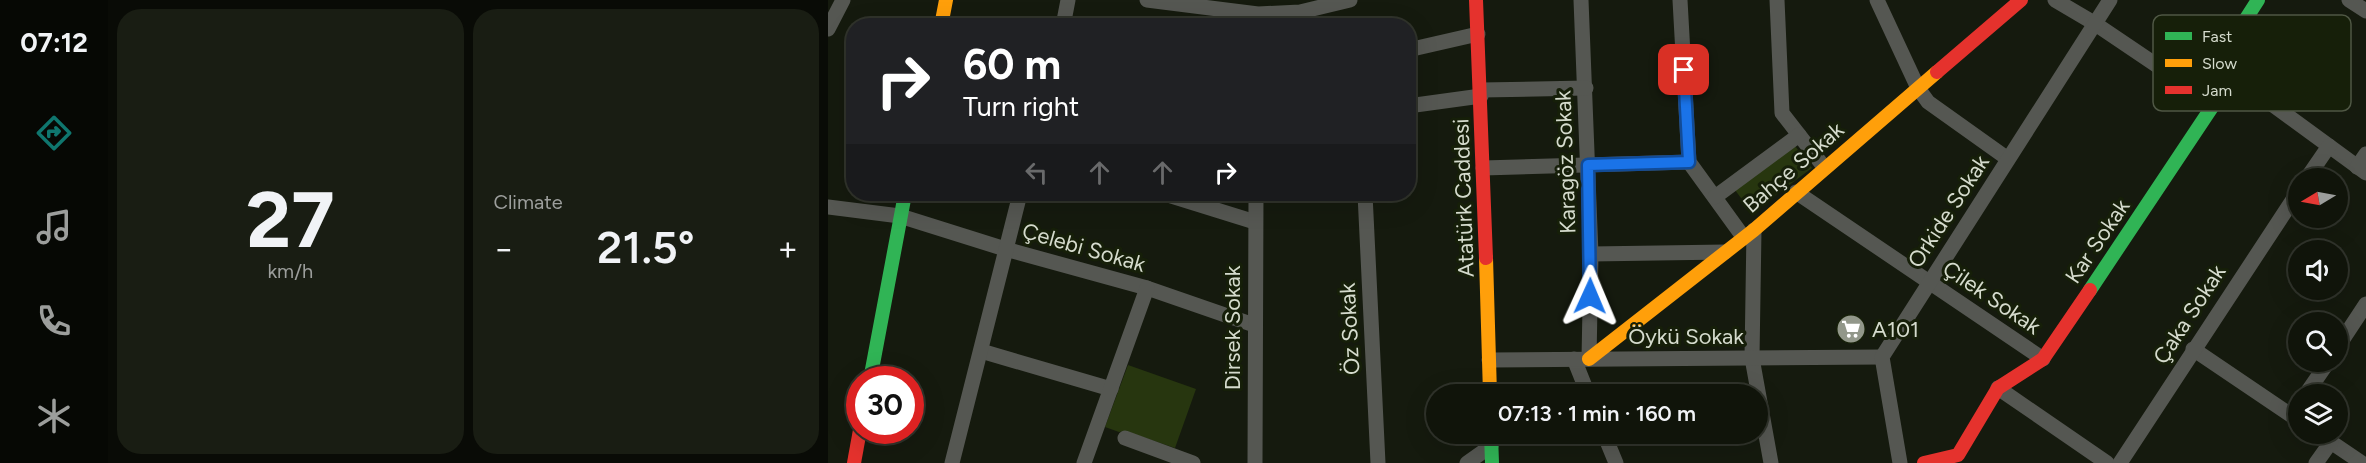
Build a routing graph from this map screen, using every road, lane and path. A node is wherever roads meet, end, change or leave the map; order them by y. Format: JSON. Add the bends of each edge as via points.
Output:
{"nodes":[{"id":1,"x":843,"y":0,"type":"edge"},
{"id":2,"x":946,"y":0,"type":"edge"},
{"id":3,"x":1068,"y":0,"type":"edge"},
{"id":4,"x":1147,"y":0,"type":"edge"},
{"id":5,"x":1350,"y":0,"type":"edge"},
{"id":6,"x":1476,"y":0,"type":"edge"},
{"id":7,"x":1581,"y":0,"type":"edge"},
{"id":8,"x":1680,"y":0,"type":"edge"},
{"id":9,"x":1777,"y":0,"type":"edge"},
{"id":10,"x":1877,"y":0,"type":"edge"},
{"id":11,"x":2020,"y":0,"type":"edge"},
{"id":12,"x":2055,"y":0,"type":"edge"},
{"id":13,"x":2110,"y":0,"type":"edge"},
{"id":14,"x":2258,"y":0,"type":"edge"},
{"id":15,"x":2349,"y":0,"type":"edge"},
{"id":16,"x":1300,"y":6,"type":"edge"},
{"id":17,"x":2366,"y":11,"type":"edge"},
{"id":18,"x":1252,"y":13,"type":"edge"},
{"id":19,"x":2248,"y":15,"type":"edge"},
{"id":20,"x":943,"y":18,"type":"edge"},
{"id":21,"x":1065,"y":18,"type":"edge"},
{"id":22,"x":2094,"y":23,"type":"junction"},
{"id":23,"x":828,"y":29,"type":"edge"},
{"id":24,"x":1478,"y":34,"type":"junction"},
{"id":25,"x":1416,"y":48,"type":"edge"},
{"id":26,"x":2153,"y":63,"type":"edge"},
{"id":27,"x":1918,"y":87,"type":"junction"},
{"id":28,"x":1586,"y":88,"type":"junction"},
{"id":29,"x":1481,"y":93,"type":"junction"},
{"id":30,"x":1416,"y":105,"type":"edge"},
{"id":31,"x":2209,"y":111,"type":"edge"},
{"id":32,"x":2281,"y":111,"type":"edge"},
{"id":33,"x":1798,"y":135,"type":"junction"},
{"id":34,"x":2329,"y":146,"type":"junction"},
{"id":35,"x":2008,"y":159,"type":"junction"},
{"id":36,"x":1689,"y":162,"type":"junction"},
{"id":37,"x":1588,"y":165,"type":"junction"},
{"id":38,"x":2363,"y":165,"type":"edge"},
{"id":39,"x":1824,"y":167,"type":"junction"},
{"id":40,"x":1484,"y":168,"type":"junction"},
{"id":41,"x":2314,"y":168,"type":"edge"},
{"id":42,"x":1796,"y":192,"type":"junction"},
{"id":43,"x":1715,"y":197,"type":"junction"},
{"id":44,"x":903,"y":201,"type":"edge"},
{"id":45,"x":1018,"y":201,"type":"edge"},
{"id":46,"x":1188,"y":201,"type":"edge"},
{"id":47,"x":1256,"y":201,"type":"edge"},
{"id":48,"x":1365,"y":201,"type":"edge"},
{"id":49,"x":828,"y":207,"type":"edge"},
{"id":50,"x":2288,"y":207,"type":"edge"},
{"id":51,"x":900,"y":216,"type":"junction"},
{"id":52,"x":1255,"y":222,"type":"junction"},
{"id":53,"x":1749,"y":234,"type":"junction"},
{"id":54,"x":1005,"y":249,"type":"junction"},
{"id":55,"x":1725,"y":252,"type":"junction"},
{"id":56,"x":1590,"y":254,"type":"junction"},
{"id":57,"x":1929,"y":282,"type":"junction"},
{"id":58,"x":1148,"y":288,"type":"junction"},
{"id":59,"x":2364,"y":313,"type":"edge"},
{"id":60,"x":1254,"y":325,"type":"junction"},
{"id":61,"x":2348,"y":334,"type":"edge"},
{"id":62,"x":2193,"y":348,"type":"junction"},
{"id":63,"x":981,"y":351,"type":"junction"},
{"id":64,"x":1882,"y":357,"type":"junction"},
{"id":65,"x":1752,"y":358,"type":"junction"},
{"id":66,"x":1582,"y":359,"type":"junction"},
{"id":67,"x":2043,"y":359,"type":"junction"},
{"id":68,"x":1489,"y":360,"type":"junction"},
{"id":69,"x":873,"y":366,"type":"edge"},
{"id":70,"x":1490,"y":384,"type":"edge"},
{"id":71,"x":1586,"y":384,"type":"edge"},
{"id":72,"x":1998,"y":388,"type":"junction"},
{"id":73,"x":1111,"y":389,"type":"junction"},
{"id":74,"x":2288,"y":409,"type":"edge"},
{"id":75,"x":1125,"y":438,"type":"dead end"},
{"id":76,"x":857,"y":444,"type":"edge"},
{"id":77,"x":1487,"y":444,"type":"edge"},
{"id":78,"x":1491,"y":444,"type":"edge"},
{"id":79,"x":1608,"y":444,"type":"edge"},
{"id":80,"x":2323,"y":444,"type":"edge"},
{"id":81,"x":2334,"y":444,"type":"edge"},
{"id":82,"x":854,"y":463,"type":"edge"},
{"id":83,"x":952,"y":463,"type":"edge"},
{"id":84,"x":1084,"y":463,"type":"edge"},
{"id":85,"x":1193,"y":463,"type":"edge"},
{"id":86,"x":1255,"y":463,"type":"edge"},
{"id":87,"x":1378,"y":463,"type":"edge"},
{"id":88,"x":1467,"y":463,"type":"edge"},
{"id":89,"x":1491,"y":463,"type":"edge"},
{"id":90,"x":1616,"y":463,"type":"edge"},
{"id":91,"x":1771,"y":463,"type":"edge"},
{"id":92,"x":1900,"y":463,"type":"edge"},
{"id":93,"x":1924,"y":463,"type":"edge"},
{"id":94,"x":2107,"y":463,"type":"edge"},
{"id":95,"x":2120,"y":463,"type":"edge"},
{"id":96,"x":2316,"y":463,"type":"edge"},
{"id":97,"x":2362,"y":463,"type":"edge"}],
"edges":[{"from":1,"to":23,"type":"street"},
{"from":2,"to":20,"type":"street"},
{"from":3,"to":21,"type":"street"},
{"from":4,"to":18,"type":"street"},
{"from":5,"to":16,"type":"street"},
{"from":6,"to":24,"type":"street","name":"Atatürk Caddesi"},
{"from":7,"to":28,"type":"street","name":"Karagöz Sokak"},
{"from":8,"to":36,"type":"street"},
{"from":9,"to":33,"type":"street","via":[[1782,113]]},
{"from":10,"to":27,"type":"street"},
{"from":11,"to":27,"type":"street","name":"Bahçe Sokak"},
{"from":12,"to":22,"type":"street"},
{"from":13,"to":22,"type":"street","name":"Orkide Sokak"},
{"from":14,"to":19,"type":"street","name":"Kar Sokak"},
{"from":15,"to":17,"type":"street"},
{"from":16,"to":18,"type":"street"},
{"from":22,"to":26,"type":"street"},
{"from":22,"to":35,"type":"street","name":"Orkide Sokak"},
{"from":24,"to":25,"type":"street"},
{"from":24,"to":29,"type":"street","name":"Atatürk Caddesi"},
{"from":27,"to":35,"type":"street","via":[[1928,102]]},
{"from":27,"to":39,"type":"street","name":"Bahçe Sokak"},
{"from":28,"to":29,"type":"street"},
{"from":28,"to":37,"type":"street","name":"Karagöz Sokak"},
{"from":29,"to":30,"type":"street"},
{"from":29,"to":40,"type":"street","name":"Atatürk Caddesi"},
{"from":31,"to":67,"type":"street","name":"Kar Sokak"},
{"from":32,"to":34,"type":"street"},
{"from":33,"to":39,"type":"street"},
{"from":33,"to":43,"type":"street"},
{"from":34,"to":38,"type":"street"},
{"from":34,"to":41,"type":"street"},
{"from":35,"to":57,"type":"street","name":"Orkide Sokak"},
{"from":36,"to":37,"type":"street"},
{"from":36,"to":43,"type":"street"},
{"from":37,"to":40,"type":"street"},
{"from":37,"to":56,"type":"street","name":"Karagöz Sokak"},
{"from":39,"to":42,"type":"street","name":"Bahçe Sokak"},
{"from":40,"to":68,"type":"street","name":"Atatürk Caddesi"},
{"from":42,"to":53,"type":"street","name":"Bahçe Sokak"},
{"from":42,"to":57,"type":"street","name":"Çilek Sokak"},
{"from":43,"to":53,"type":"street"},
{"from":44,"to":51,"type":"street"},
{"from":45,"to":54,"type":"street"},
{"from":46,"to":52,"type":"street"},
{"from":47,"to":52,"type":"street","name":"Dirsek Sokak"},
{"from":48,"to":87,"type":"street","name":"Öz Sokak"},
{"from":49,"to":51,"type":"street","name":"Çelebi Sokak"},
{"from":50,"to":62,"type":"street","name":"Çaka Sokak"},
{"from":51,"to":54,"type":"street","name":"Çelebi Sokak"},
{"from":51,"to":69,"type":"street"},
{"from":52,"to":60,"type":"street","name":"Dirsek Sokak"},
{"from":53,"to":55,"type":"street","name":"Bahçe Sokak"},
{"from":53,"to":65,"type":"street"},
{"from":54,"to":58,"type":"street","name":"Çelebi Sokak"},
{"from":54,"to":63,"type":"street"},
{"from":55,"to":56,"type":"street"},
{"from":55,"to":66,"type":"street","name":"Bahçe Sokak"},
{"from":56,"to":66,"type":"street","name":"Karagöz Sokak"},
{"from":57,"to":64,"type":"street","name":"Orkide Sokak"},
{"from":57,"to":67,"type":"street","name":"Çilek Sokak"},
{"from":58,"to":60,"type":"street","name":"Çelebi Sokak"},
{"from":58,"to":73,"type":"street"},
{"from":59,"to":61,"type":"street"},
{"from":60,"to":86,"type":"street","name":"Dirsek Sokak"},
{"from":62,"to":74,"type":"street"},
{"from":62,"to":95,"type":"street","name":"Çaka Sokak"},
{"from":63,"to":73,"type":"street"},
{"from":63,"to":83,"type":"street"},
{"from":64,"to":65,"type":"street","name":"Öykü Sokak"},
{"from":64,"to":92,"type":"street"},
{"from":65,"to":66,"type":"street","name":"Öykü Sokak"},
{"from":65,"to":91,"type":"street"},
{"from":66,"to":68,"type":"street","name":"Öykü Sokak"},
{"from":66,"to":71,"type":"street"},
{"from":67,"to":72,"type":"street","name":"Kar Sokak"},
{"from":68,"to":70,"type":"street","name":"Atatürk Caddesi"},
{"from":72,"to":93,"type":"street","name":"Kar Sokak","via":[[1958,455]]},
{"from":72,"to":94,"type":"street"},
{"from":73,"to":84,"type":"street"},
{"from":75,"to":85,"type":"street"},
{"from":76,"to":82,"type":"street"},
{"from":77,"to":88,"type":"street"},
{"from":78,"to":89,"type":"street"},
{"from":79,"to":90,"type":"street"},
{"from":80,"to":96,"type":"street"},
{"from":81,"to":97,"type":"street"}]}
